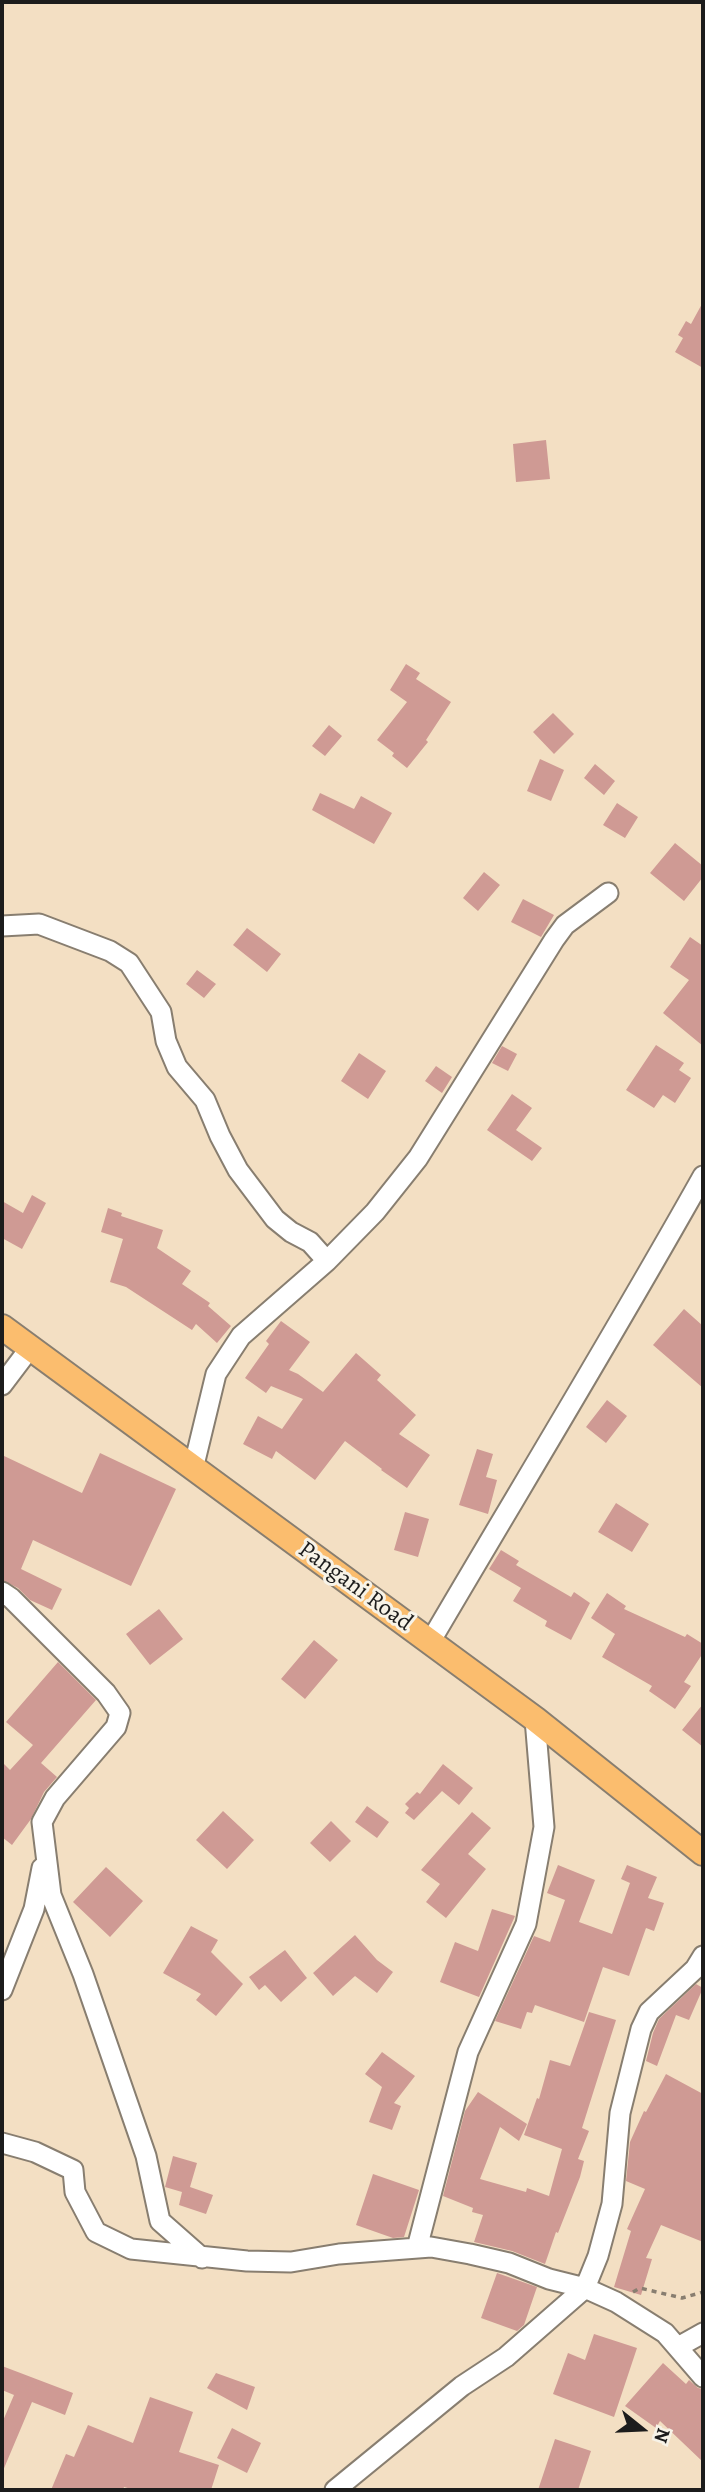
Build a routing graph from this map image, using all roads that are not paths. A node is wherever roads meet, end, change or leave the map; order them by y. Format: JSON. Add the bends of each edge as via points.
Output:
{"nodes":[{"id":1,"x":608,"y":893,"type":"dead end"},
{"id":2,"x":2,"y":926,"type":"edge"},
{"id":3,"x":703,"y":1177,"type":"edge"},
{"id":4,"x":698,"y":1198,"type":"edge"},
{"id":5,"x":327,"y":1261,"type":"junction"},
{"id":6,"x":2,"y":1327,"type":"edge"},
{"id":7,"x":30,"y":1348,"type":"junction"},
{"id":8,"x":2,"y":1385,"type":"edge"},
{"id":9,"x":193,"y":1469,"type":"junction"},
{"id":10,"x":2,"y":1592,"type":"edge"},
{"id":11,"x":430,"y":1642,"type":"junction"},
{"id":12,"x":535,"y":1719,"type":"junction"},
{"id":13,"x":45,"y":1853,"type":"junction"},
{"id":14,"x":703,"y":1853,"type":"edge"},
{"id":15,"x":703,"y":1956,"type":"edge"},
{"id":16,"x":2,"y":1990,"type":"edge"},
{"id":17,"x":2,"y":2143,"type":"edge"},
{"id":18,"x":417,"y":2248,"type":"junction"},
{"id":19,"x":202,"y":2258,"type":"junction"},
{"id":20,"x":585,"y":2288,"type":"junction"},
{"id":21,"x":703,"y":2333,"type":"edge"},
{"id":22,"x":678,"y":2347,"type":"junction"},
{"id":23,"x":703,"y":2377,"type":"edge"},
{"id":24,"x":335,"y":2490,"type":"edge"}],
"edges":[{"from":1,"to":5,"type":"street","via":[[565,925],[418,1158],[375,1212]]},
{"from":2,"to":5,"type":"street","via":[[39,924],[129,963],[161,1012],[177,1068],[205,1100],[238,1170],[275,1219],[310,1242]]},
{"from":3,"to":4,"type":"street"},
{"from":4,"to":11,"type":"street","via":[[546,1443]]},
{"from":5,"to":9,"type":"street","via":[[241,1336],[216,1374]]},
{"from":6,"to":7,"type":"main road","name":"Pangani Road"},
{"from":7,"to":8,"type":"street"},
{"from":7,"to":9,"type":"main road","name":"Pangani Road"},
{"from":9,"to":11,"type":"main road","name":"Pangani Road"},
{"from":10,"to":13,"type":"street","via":[[106,1693],[120,1713],[116,1727],[55,1798],[42,1822]]},
{"from":11,"to":12,"type":"main road","name":"Pangani Road"},
{"from":12,"to":14,"type":"main road","name":"Pangani Road"},
{"from":12,"to":18,"type":"street","via":[[544,1827],[526,1924],[468,2052]]},
{"from":13,"to":16,"type":"street","via":[[34,1909]]},
{"from":13,"to":19,"type":"street","via":[[51,1895],[146,2156],[160,2221]]},
{"from":15,"to":20,"type":"street","via":[[649,2012],[640,2029],[620,2113],[612,2204]]},
{"from":17,"to":19,"type":"street","via":[[73,2170],[75,2192],[96,2232],[131,2249]]},
{"from":18,"to":19,"type":"street","via":[[291,2262]]},
{"from":18,"to":20,"type":"street","via":[[509,2263]]},
{"from":20,"to":22,"type":"street","via":[[666,2333]]},
{"from":20,"to":24,"type":"street","via":[[506,2357],[462,2386]]},
{"from":21,"to":22,"type":"street"},
{"from":22,"to":23,"type":"street"}]}
